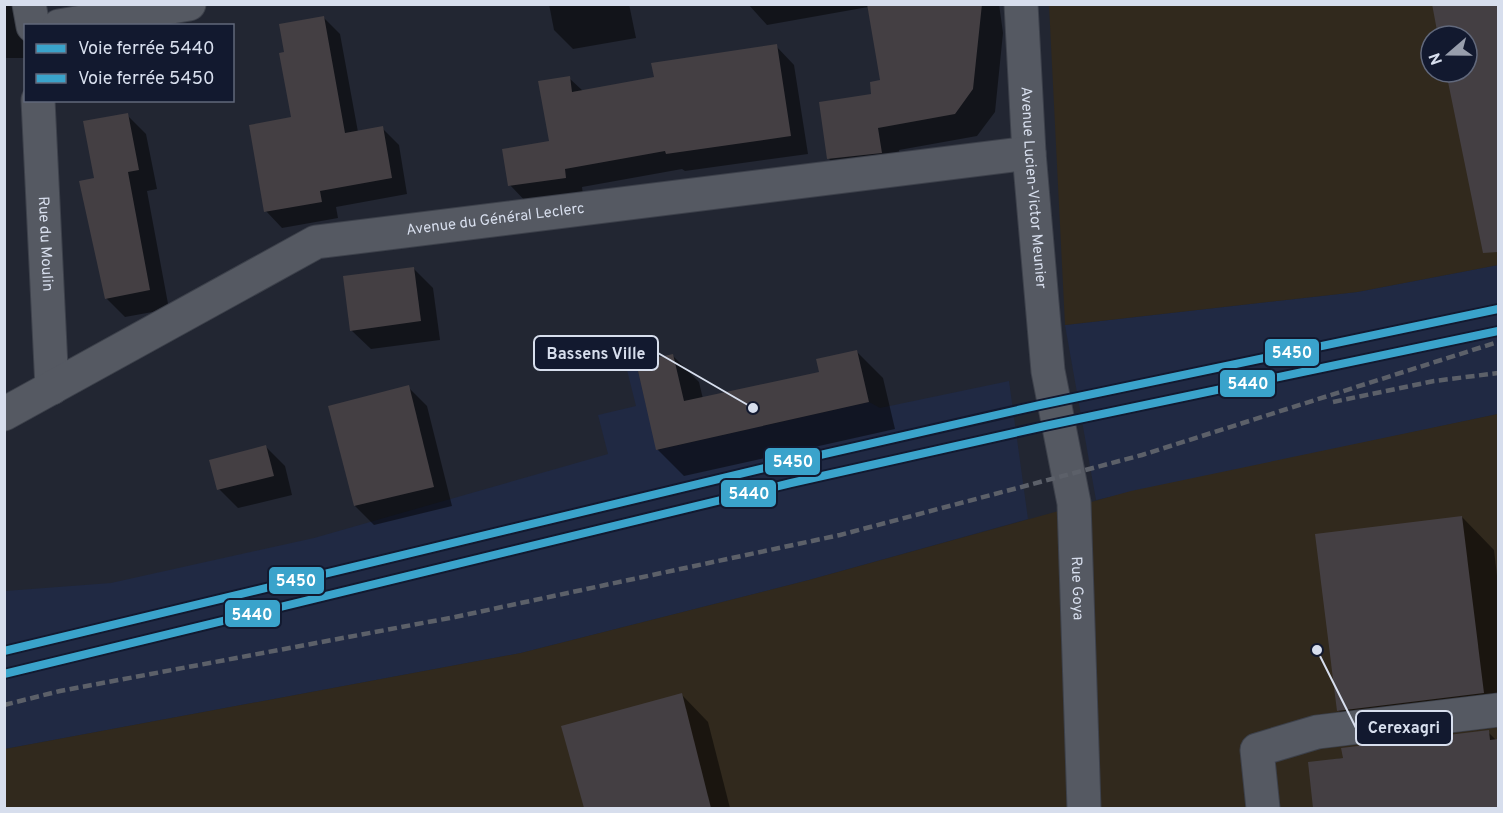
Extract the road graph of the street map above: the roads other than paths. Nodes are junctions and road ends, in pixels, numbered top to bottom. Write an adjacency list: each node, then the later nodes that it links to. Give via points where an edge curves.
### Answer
1 (29, 4): 4 (street)
2 (189, 4): 5 (street)
3 (1021, 4): 7 (street, Avenue Lucien-Victor Meunier)
4 (33, 24)
5 (71, 24)
6 (38, 102): 9 (street, Rue du Moulin)
7 (1029, 153): 8 (street, Avenue Lucien-Victor Meunier); 9 (street, Avenue du Général Leclerc, via 316,242)
8 (1048, 371): 12 (street, Rue Goya, via 1074,503)
9 (52, 388): 10 (street, Avenue du Général Leclerc)
10 (4, 414)
11 (1498, 710): 13 (street, via 1317,732 1257,750)
12 (1084, 808)
13 (1263, 808)

